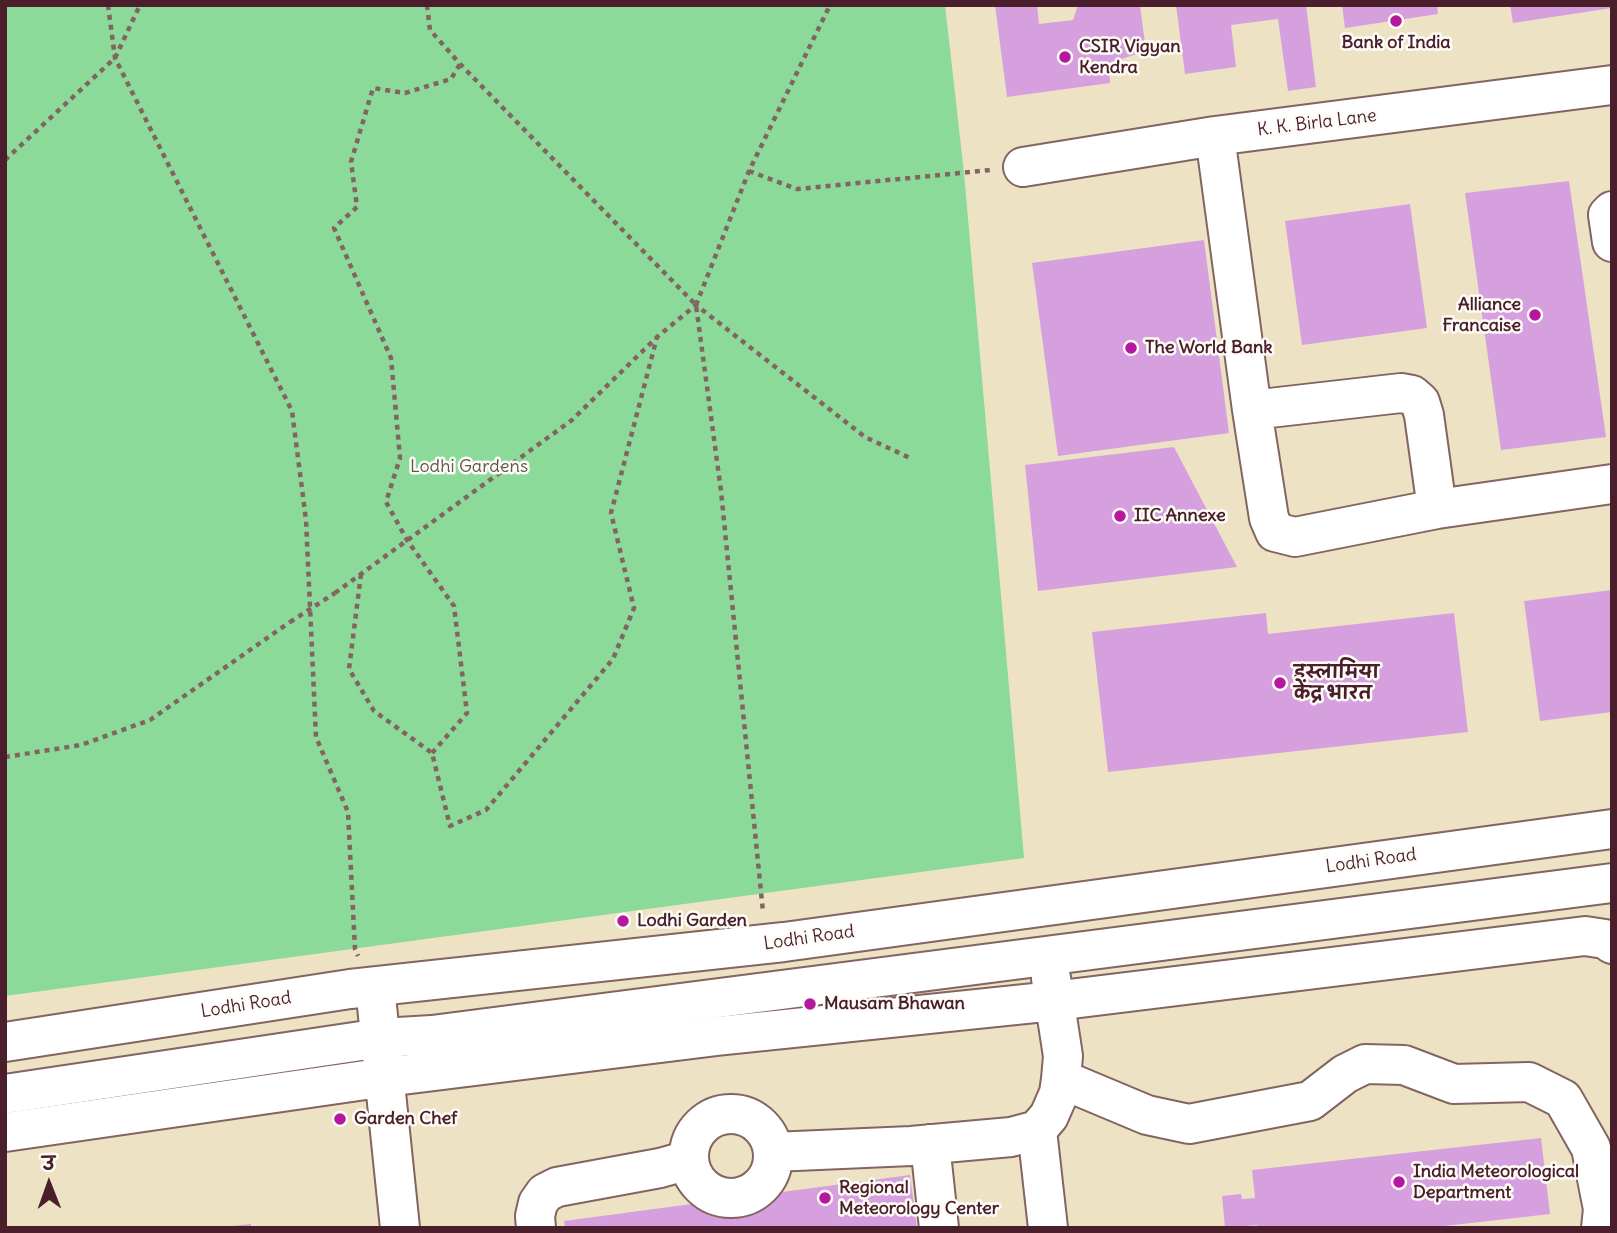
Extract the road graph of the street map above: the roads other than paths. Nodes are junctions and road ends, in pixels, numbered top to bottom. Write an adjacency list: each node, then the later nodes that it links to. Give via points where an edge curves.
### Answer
1 (1612, 85): 2 (main road, K. K. Birla Lane)
2 (1215, 136): 3 (main road, K. K. Birla Lane); 6 (main road)
3 (1023, 166)
4 (1612, 211): 5 (main road, via 1608,215)
5 (1612, 242)
6 (1252, 410): 8 (main road, via 1412,395 1424,415); 8 (main road, via 1275,531 1295,537)
7 (1612, 484): 8 (main road)
8 (1437, 509)
9 (1612, 829): 13 (main road, Lodhi Road, via 766,944)
10 (1612, 883): 12 (main road)
11 (1612, 944): 14 (main road, via 1584,936)
12 (1048, 956): 14 (main road); 15 (main road)
13 (376, 987): 15 (main road); 16 (main road, Lodhi Road)
14 (1054, 1001): 17 (main road); 18 (main road, via 1063,1056)
15 (381, 1038): 17 (main road); 19 (main road)
16 (5, 1042)
17 (386, 1077): 21 (main road); 25 (main road)
18 (1061, 1079): 20 (main road, via 1049,1116); 29 (main road, via 1147,1115 1189,1124 1310,1101 1365,1065 1404,1065 1454,1084 1529,1082 1563,1099 1591,1148 1603,1209)
19 (5, 1094)
20 (1037, 1130): 22 (main road, via 1011,1137); 28 (main road)
21 (5, 1132)
22 (930, 1144): 23 (main road); 27 (main road)
23 (773, 1152): 24 (main road, via 766,1180 756,1190 735,1197 714,1195 702,1186); 24 (main road, via 762,1127 739,1114 726,1114 713,1118 694,1135)
24 (689, 1160): 26 (main road, via 557,1187 538,1203)
25 (400, 1228)
26 (536, 1228)
27 (939, 1228)
28 (1048, 1228)
29 (1601, 1228)

